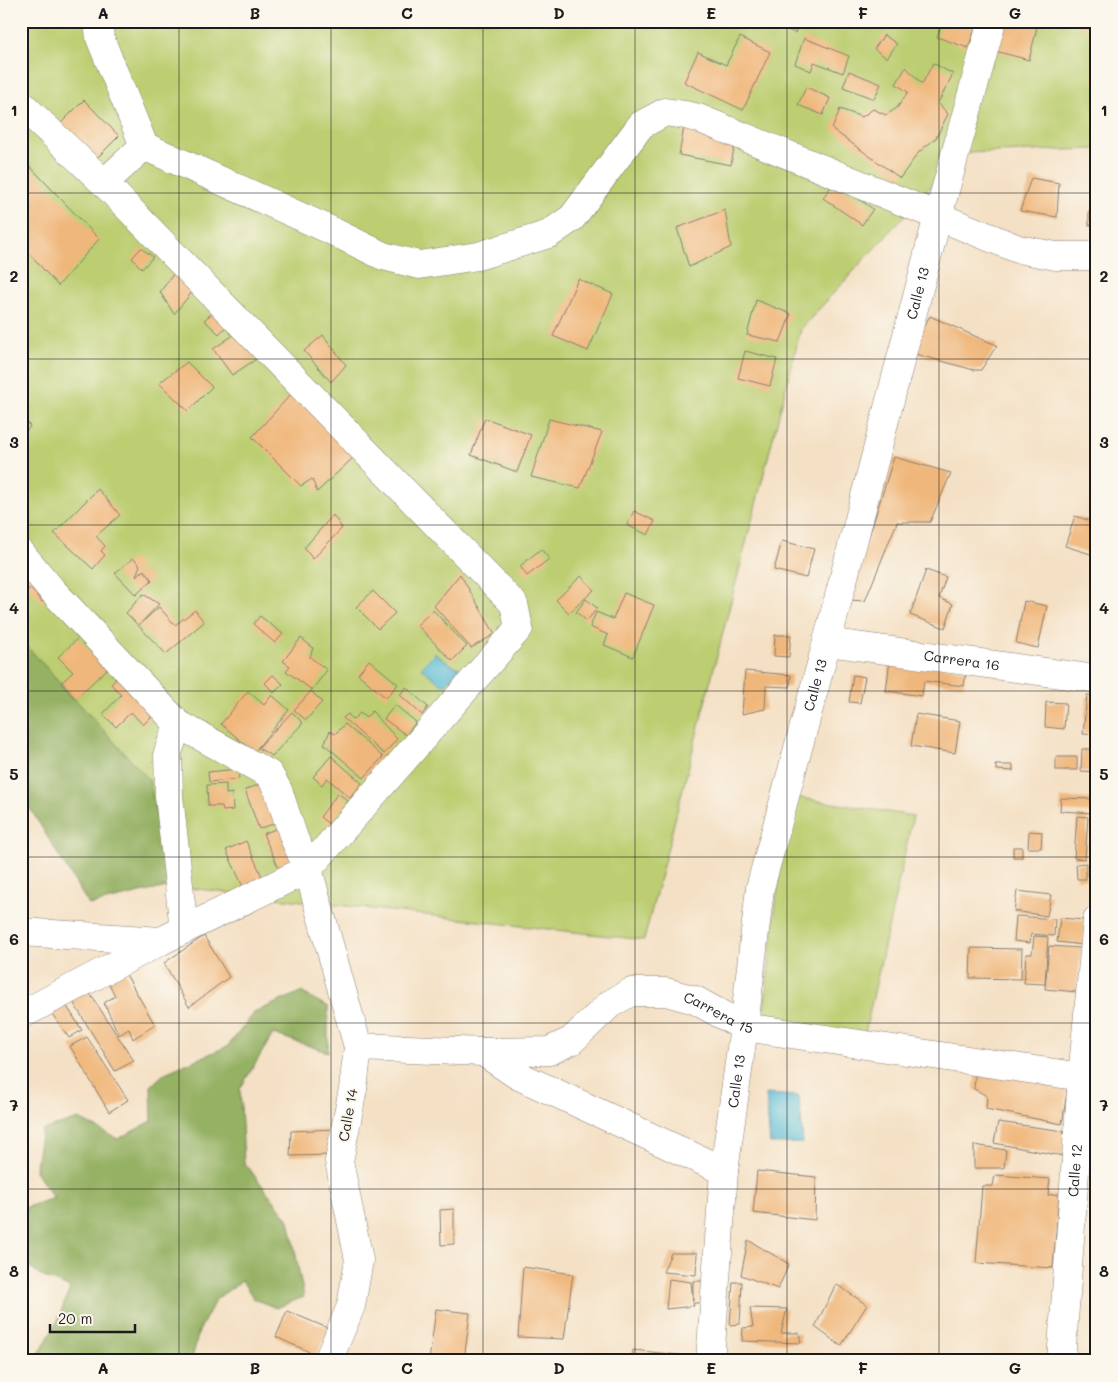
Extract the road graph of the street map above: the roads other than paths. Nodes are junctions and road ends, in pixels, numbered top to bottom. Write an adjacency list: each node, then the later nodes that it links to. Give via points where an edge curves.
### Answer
1 (98, 21): 4 (street, via 100,38)
2 (992, 21): 6 (street, Calle 13)
3 (21, 104): 5 (street)
4 (144, 146): 5 (street); 6 (street, via 383,256 419,265 478,256 549,234 572,218 640,125 665,112 698,118)
5 (104, 183): 12 (street, via 514,604 519,628)
6 (938, 216): 7 (street, via 1018,250 1056,256); 9 (street, Calle 13)
7 (1097, 256)
8 (21, 553): 11 (street, Calle 14)
9 (828, 642): 10 (street, Carrera 16); 17 (street, Calle 13, via 760,888)
10 (1097, 679)
11 (178, 724): 12 (street, Calle 14, via 269,774); 15 (street, via 168,752)
12 (308, 869): 15 (street); 18 (street, Calle 14)
13 (1097, 920): 20 (street, Calle 12)
14 (21, 932): 15 (street)
15 (173, 935): 16 (street)
16 (21, 1015)
17 (744, 1027): 19 (street, Carrera 15, via 696,1000 666,992 631,992 610,1004 570,1041 549,1051); 20 (street, Carrera 15); 21 (street, Calle 13)
18 (358, 1047): 19 (street, Carrera 15); 22 (street, Calle 14, via 339,1161 359,1260 351,1306)
19 (483, 1052): 21 (street, via 517,1075)
20 (1089, 1077): 24 (street, Calle 12)
21 (724, 1171): 23 (street, Calle 13)
22 (328, 1361)
23 (710, 1361)
24 (1061, 1361)

